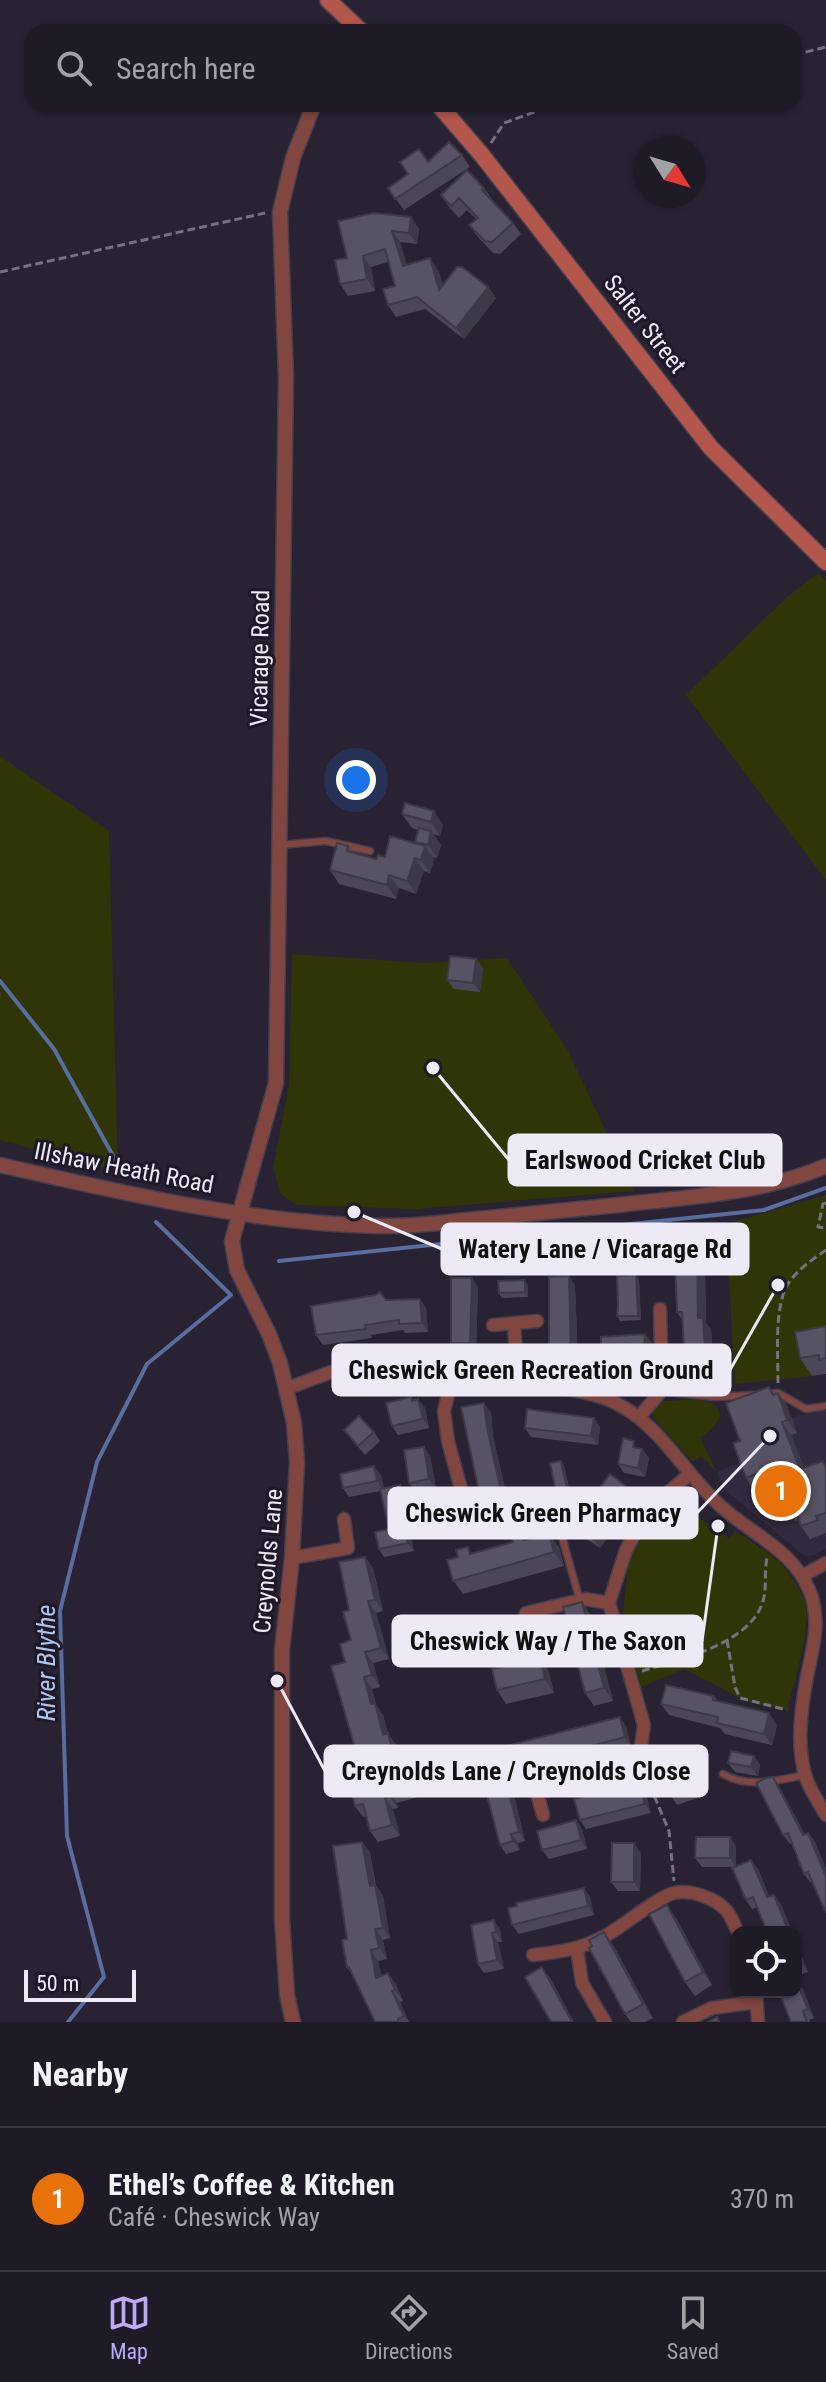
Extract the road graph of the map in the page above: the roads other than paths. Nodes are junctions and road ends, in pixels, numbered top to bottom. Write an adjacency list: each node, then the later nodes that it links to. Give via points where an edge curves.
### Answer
1 (328, 0): 2 (main road)
2 (345, 24)
3 (311, 112): 6 (street, Vicarage Road, via 280,212 286,378)
4 (445, 112): 5 (main road, Salter Street, via 711,448)
5 (826, 562)
6 (280, 845): 7 (lane, via 326,841); 10 (street, Vicarage Road, via 276,1083)
7 (370, 851)
8 (0, 1165): 10 (street, Illshaw Heath Road)
9 (826, 1166): 10 (street, Illshaw Heath Road, via 756,1189 447,1222 380,1227)
10 (240, 1213): 17 (street, Creynolds Lane, via 232,1255 269,1334)
11 (660, 1309): 18 (street)
12 (537, 1321): 13 (street)
13 (514, 1324): 14 (street); 16 (street)
14 (493, 1325)
15 (453, 1376): 16 (street); 17 (street, via 397,1364 359,1364); 22 (street, via 444,1411 461,1489)
16 (518, 1385): 20 (street, via 598,1395)
17 (287, 1388): 25 (street, Creynolds Lane, via 297,1462)
18 (660, 1391): 19 (lane, via 715,1397 778,1393 806,1409); 20 (street)
19 (826, 1406)
20 (639, 1417): 21 (street)
21 (690, 1474): 27 (street, via 726,1511 782,1552); 29 (street, via 660,1499 636,1532)
22 (456, 1515)
23 (344, 1519): 25 (street, via 348,1548)
24 (562, 1537): 28 (lane)
25 (292, 1558): 40 (street, Creynolds Lane, via 282,1650 282,1919)
26 (826, 1563): 27 (street)
27 (802, 1576): 32 (street, via 816,1620 802,1706)
28 (580, 1601): 29 (street); 30 (street, via 526,1613 520,1636)
29 (609, 1603): 34 (street, via 644,1725 639,1760 628,1770 537,1793)
30 (509, 1649)
31 (723, 1774): 32 (lane, via 737,1782 757,1783)
32 (806, 1775): 33 (street)
33 (824, 1808)
34 (543, 1815)
35 (735, 1926): 36 (street, via 726,1910 703,1896 673,1893)
36 (577, 1949): 37 (street); 41 (street, via 582,1983)
37 (533, 1955)
38 (752, 1998): 42 (street)
39 (756, 1998): 43 (street)
40 (293, 2022)
41 (605, 2022)
42 (683, 2022)
43 (758, 2022)

